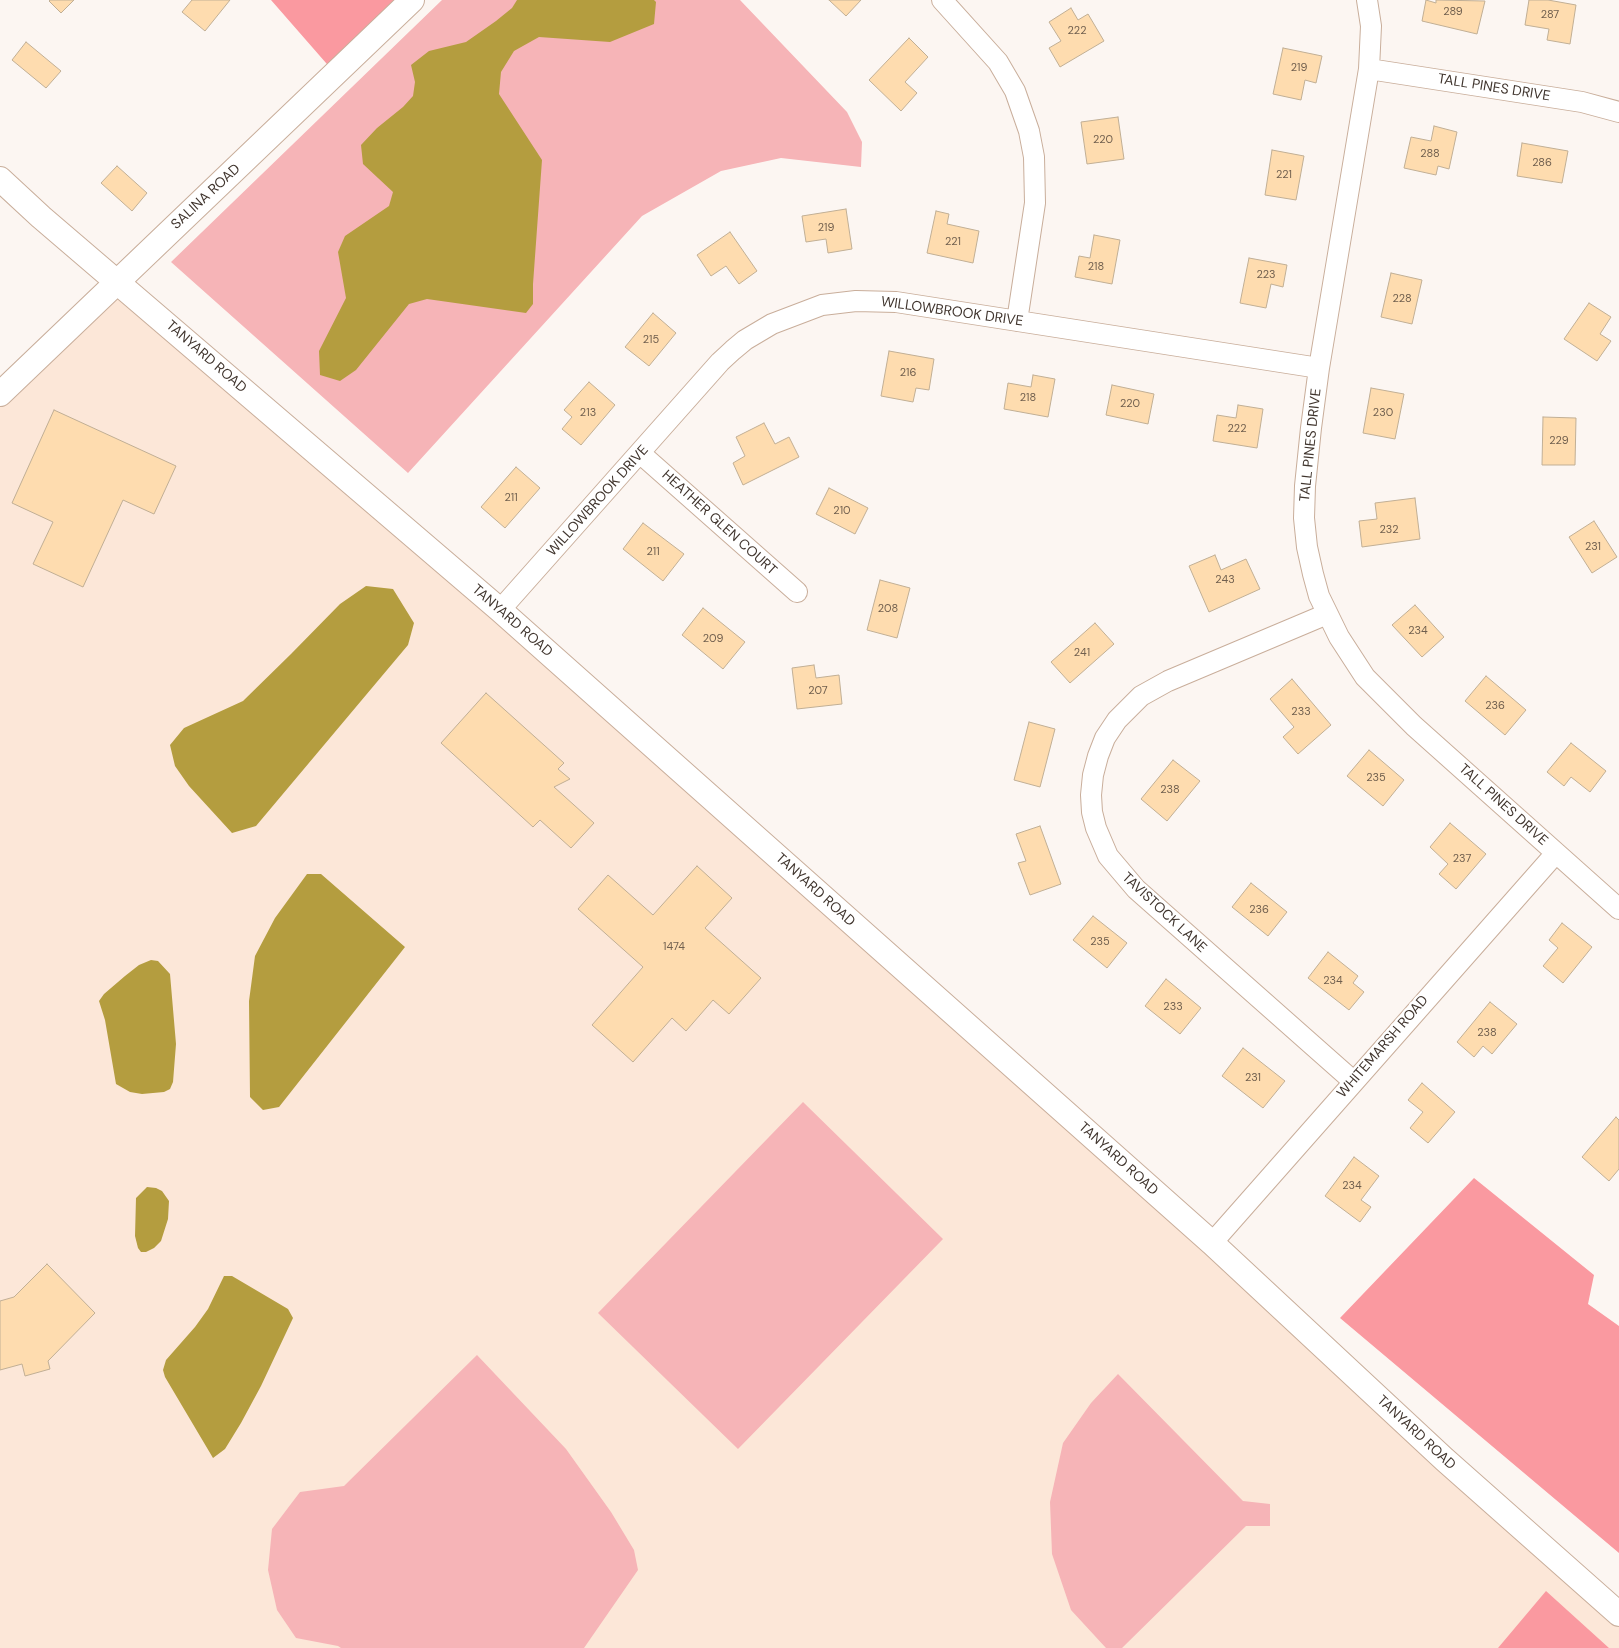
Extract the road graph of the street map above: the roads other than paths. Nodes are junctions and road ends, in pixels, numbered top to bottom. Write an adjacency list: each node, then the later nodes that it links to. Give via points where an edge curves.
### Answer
1 (412, 0): 7 (street, SALINA ROAD)
2 (942, 0): 8 (street, via 998,62 1015,91 1029,131 1034,157 1035,203)
3 (1367, 0): 4 (street, TALL PINES DRIVE)
4 (1369, 69): 5 (street, TALL PINES DRIVE, via 1582,102); 9 (street, TALL PINES DRIVE)
5 (1619, 112)
6 (0, 179): 7 (street, TANYARD ROAD)
7 (117, 281): 10 (street, SALINA ROAD); 13 (street, TANYARD ROAD)
8 (1016, 321): 9 (street, WILLOWBROOK DRIVE); 11 (street, WILLOWBROOK DRIVE, via 874,301 837,302 802,312 758,332 733,350)
9 (1320, 368): 14 (street, TALL PINES DRIVE, via 1308,456 1304,518 1313,574)
10 (0, 394)
11 (641, 454): 12 (street, HEATHER GLEN COURT); 13 (street, WILLOWBROOK DRIVE)
12 (797, 592)
13 (500, 610): 18 (street, TANYARD ROAD)
14 (1327, 614): 15 (street, TALL PINES DRIVE, via 1351,658 1382,695); 17 (street, TAVISTOCK LANE, via 1168,681 1141,696 1117,720 1105,738 1093,775 1091,795 1092,812 1101,841 1116,867 1136,889)
15 (1556, 853): 16 (street, TALL PINES DRIVE); 17 (street, WHITEMARSH ROAD)
16 (1619, 908)
17 (1353, 1081): 18 (street, WHITEMARSH ROAD)
18 (1212, 1243): 19 (street, TANYARD ROAD, via 1444,1459)
19 (1619, 1614)

